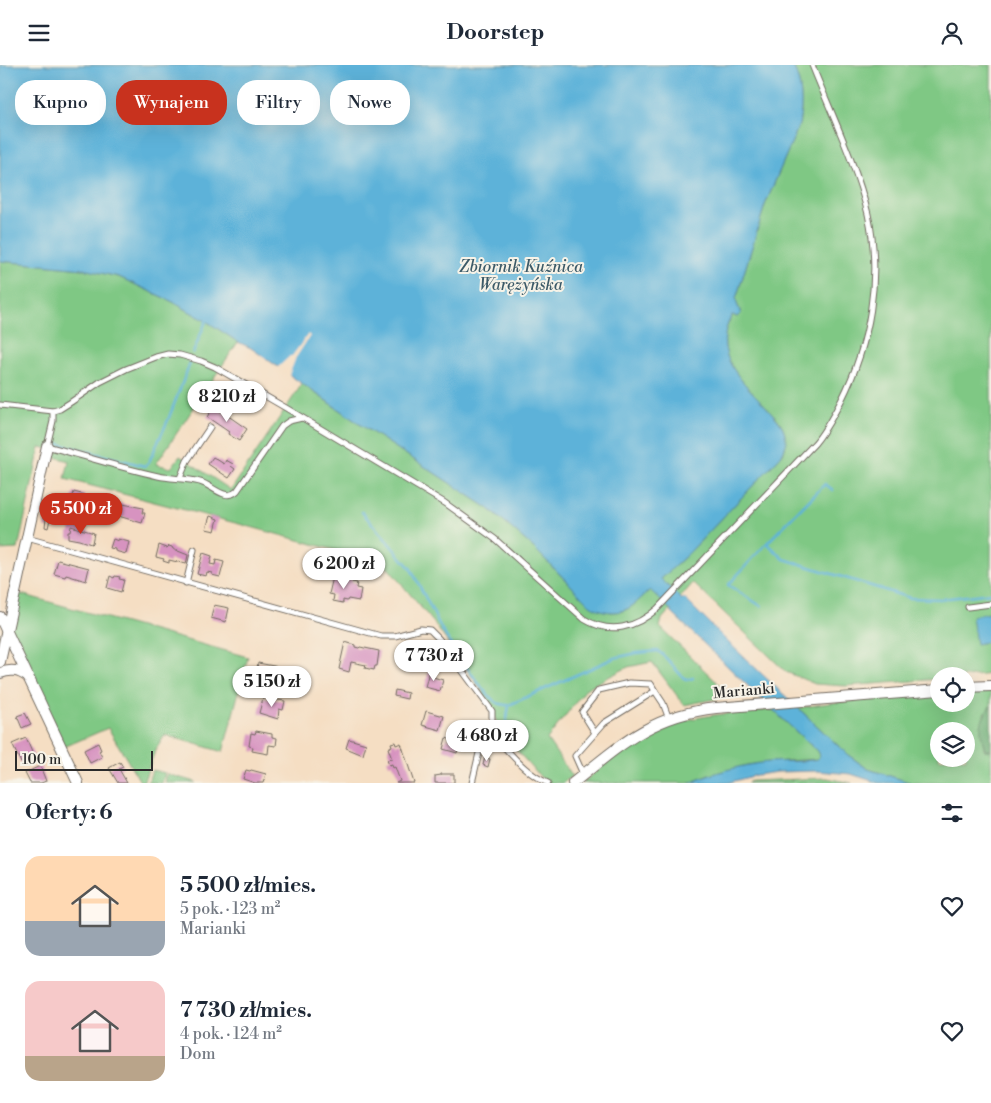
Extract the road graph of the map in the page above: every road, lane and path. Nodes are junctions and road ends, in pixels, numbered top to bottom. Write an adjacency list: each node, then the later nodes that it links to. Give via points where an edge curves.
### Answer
1 (812, 65): 4 (lane, via 858,182 868,217 874,281 864,344 849,386 820,437 643,620 616,628 589,622 475,524)
2 (0, 405): 3 (lane)
3 (53, 411): 4 (lane, via 100,381 168,354 191,357 215,367); 6 (lane)
4 (302, 418): 7 (lane, via 282,426 232,495 223,494 202,482)
5 (210, 427): 7 (lane, via 187,461)
6 (47, 446): 7 (lane, via 160,476); 8 (street)
7 (180, 478)
8 (27, 538): 10 (lane); 14 (street)
9 (194, 550): 10 (lane)
10 (186, 583): 24 (lane, via 381,636 430,630 492,711)
11 (991, 604): 12 (lane)
12 (968, 607)
13 (0, 617): 14 (street)
14 (6, 631): 15 (street); 17 (street)
15 (0, 661)
16 (0, 673): 17 (street, via 15,670)
17 (28, 678): 26 (street)
18 (991, 685): 19 (street)
19 (975, 686)
20 (655, 691): 22 (lane); 23 (lane, via 604,723); 23 (lane, via 651,684 629,683 599,690 582,712)
21 (930, 691): 22 (street, Marianki, via 708,709)
22 (669, 719): 25 (street, Marianki, via 629,739)
23 (595, 733): 25 (lane, via 576,756)
24 (492, 734): 27 (lane, via 483,737); 28 (lane, via 516,760 538,779)
25 (583, 775): 29 (street, Marianki)
26 (78, 783)
27 (472, 783)
28 (548, 783)
29 (573, 783)

